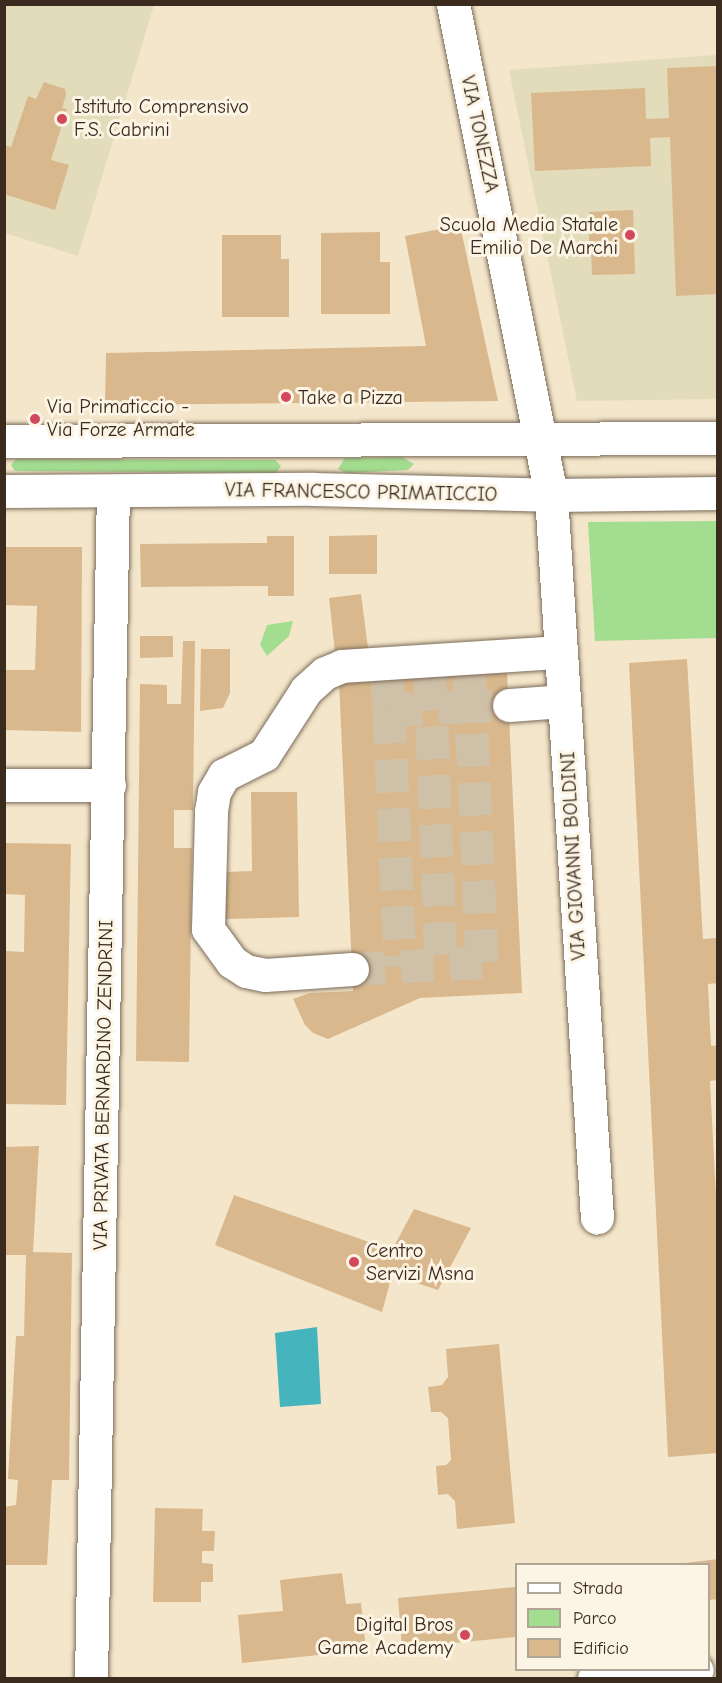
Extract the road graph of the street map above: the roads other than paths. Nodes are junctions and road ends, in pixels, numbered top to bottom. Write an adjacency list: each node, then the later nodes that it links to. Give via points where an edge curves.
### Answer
1 (453, 4): 3 (street, VIA TONEZZA)
2 (717, 438): 4 (street)
3 (541, 440): 4 (street); 7 (street); 14 (street, VIA TONEZZA)
4 (639, 440): 12 (street, via 628,451 625,463 626,476)
5 (4, 441): 6 (street)
6 (289, 441): 7 (street); 8 (street, via 302,460 296,480)
7 (342, 441): 9 (street, via 323,464 323,472)
8 (286, 489): 9 (street, VIA FRANCESCO PRIMATICCIO); 11 (street, VIA FRANCESCO PRIMATICCIO)
9 (336, 489): 14 (street, VIA FRANCESCO PRIMATICCIO)
10 (4, 491): 11 (street, VIA FRANCESCO PRIMATICCIO)
11 (112, 492): 19 (street, VIA PRIVATA BERNARDINO ZENDRINI)
12 (640, 492): 13 (street, VIA FRANCESCO PRIMATICCIO); 14 (street, VIA FRANCESCO PRIMATICCIO)
13 (717, 493)
14 (550, 495): 15 (street, VIA GIOVANNI BOLDINI)
15 (560, 652): 16 (street, VIA GIOVANNI BOLDINI); 20 (street, via 469,667 387,672 342,666 325,673 306,690 264,755 224,775 214,792 211,811 208,929 232,962 246,971 265,975)
16 (563, 701): 17 (street); 21 (street, VIA GIOVANNI BOLDINI)
17 (509, 705)
18 (4, 785): 19 (street)
19 (109, 785): 23 (street, VIA PRIVATA BERNARDINO ZENDRINI)
20 (352, 969)
21 (597, 1218)
22 (684, 1671): 24 (street)
23 (91, 1678)
24 (594, 1678)

